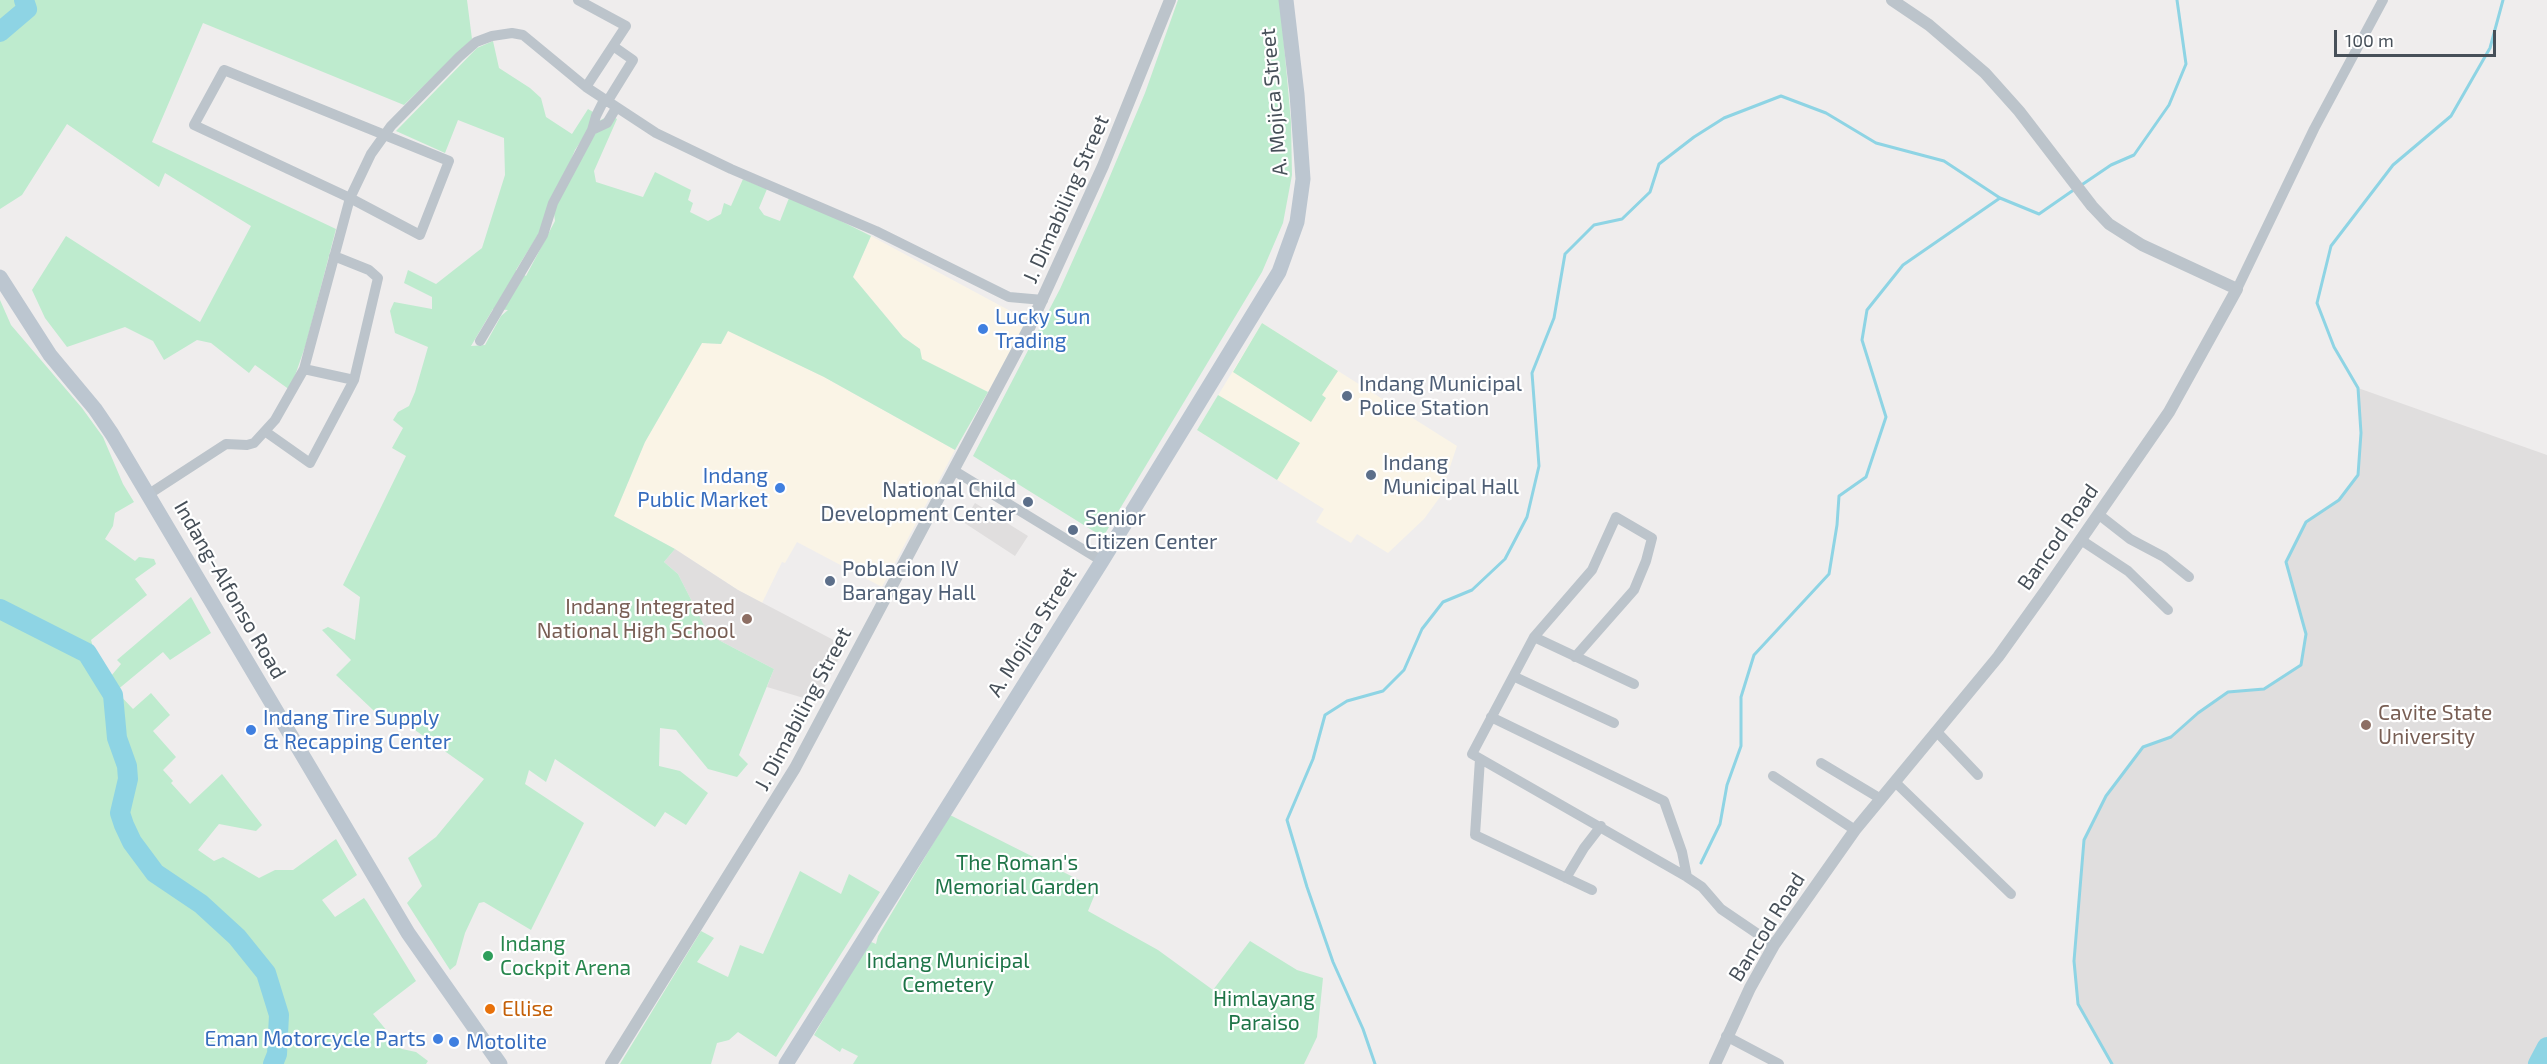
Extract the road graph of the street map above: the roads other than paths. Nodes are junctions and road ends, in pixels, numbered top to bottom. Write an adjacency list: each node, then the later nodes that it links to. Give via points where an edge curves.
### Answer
1 (578, 0): 6 (street, via 626,26 628,32)
2 (1170, 0): 14 (street, J. Dimabiling Street, via 1103,166)
3 (1286, 0): 23 (main road, A. Mojica Street, via 1303,155 1297,222 1271,287)
4 (1892, 0): 13 (street, via 1971,58 2014,104 2109,224 2133,240)
5 (2383, 0): 13 (street, Bancod Road, via 2314,129)
6 (613, 46): 7 (street); 8 (street, via 633,60)
7 (586, 87): 8 (street); 9 (street, via 525,37 505,33 492,36 470,47)
8 (609, 103): 14 (street, via 656,134 876,231 1009,297); 15 (street, via 596,116 555,197 543,235)
9 (384, 134): 10 (street); 10 (street, via 449,161 420,235); 10 (street, via 224,70 194,125)
10 (350, 198): 11 (street)
11 (334, 256): 16 (street); 17 (street, via 369,270 378,278)
12 (1, 278): 20 (main road, Indang-Alfonso Road, via 44,346 104,421)
13 (2237, 289): 21 (street, Bancod Road, via 2169,412)
14 (1043, 300): 19 (street, J. Dimabiling Street)
15 (480, 341)
16 (304, 369): 17 (street); 18 (street)
17 (354, 381): 18 (street, via 310,464)
18 (266, 432): 20 (street, via 249,445 224,445)
19 (953, 470): 23 (street); 48 (street, J. Dimabiling Street, via 778,796)
20 (149, 494): 47 (main road, Indang-Alfonso Road, via 408,933)
21 (2098, 514): 22 (street, Bancod Road); 24 (street)
22 (2081, 540): 25 (street, via 2128,571); 32 (street, Bancod Road, via 1998,657)
23 (1102, 561): 49 (main road, A. Mojica Street)
24 (2189, 578)
25 (2168, 610)
26 (1534, 638): 27 (street); 27 (street, via 1589,575 1616,517 1652,538 1646,561 1634,590); 28 (street)
27 (1575, 657): 29 (street)
28 (1515, 676): 30 (street); 31 (street)
29 (1634, 684)
30 (1491, 717): 33 (street, via 1472,754); 41 (street, via 1664,801)
31 (1614, 723)
32 (1937, 732): 35 (street); 37 (street, Bancod Road)
33 (1480, 759): 39 (street); 42 (street, via 1475,835)
34 (1821, 763): 38 (street)
35 (1978, 775)
36 (1773, 776): 40 (street)
37 (1895, 782): 38 (street, Bancod Road); 44 (street)
38 (1881, 799): 40 (street, Bancod Road)
39 (1601, 826): 41 (street); 42 (street)
40 (1855, 830): 45 (street, Bancod Road)
41 (1687, 877): 45 (street, via 1721,909)
42 (1566, 878): 43 (street)
43 (1592, 890)
44 (2011, 894)
45 (1774, 945): 46 (street, Bancod Road)
46 (1726, 1036): 50 (street, Bancod Road); 51 (street)
47 (500, 1064)
48 (611, 1064)
49 (786, 1064)
50 (1715, 1064)
51 (1779, 1064)

